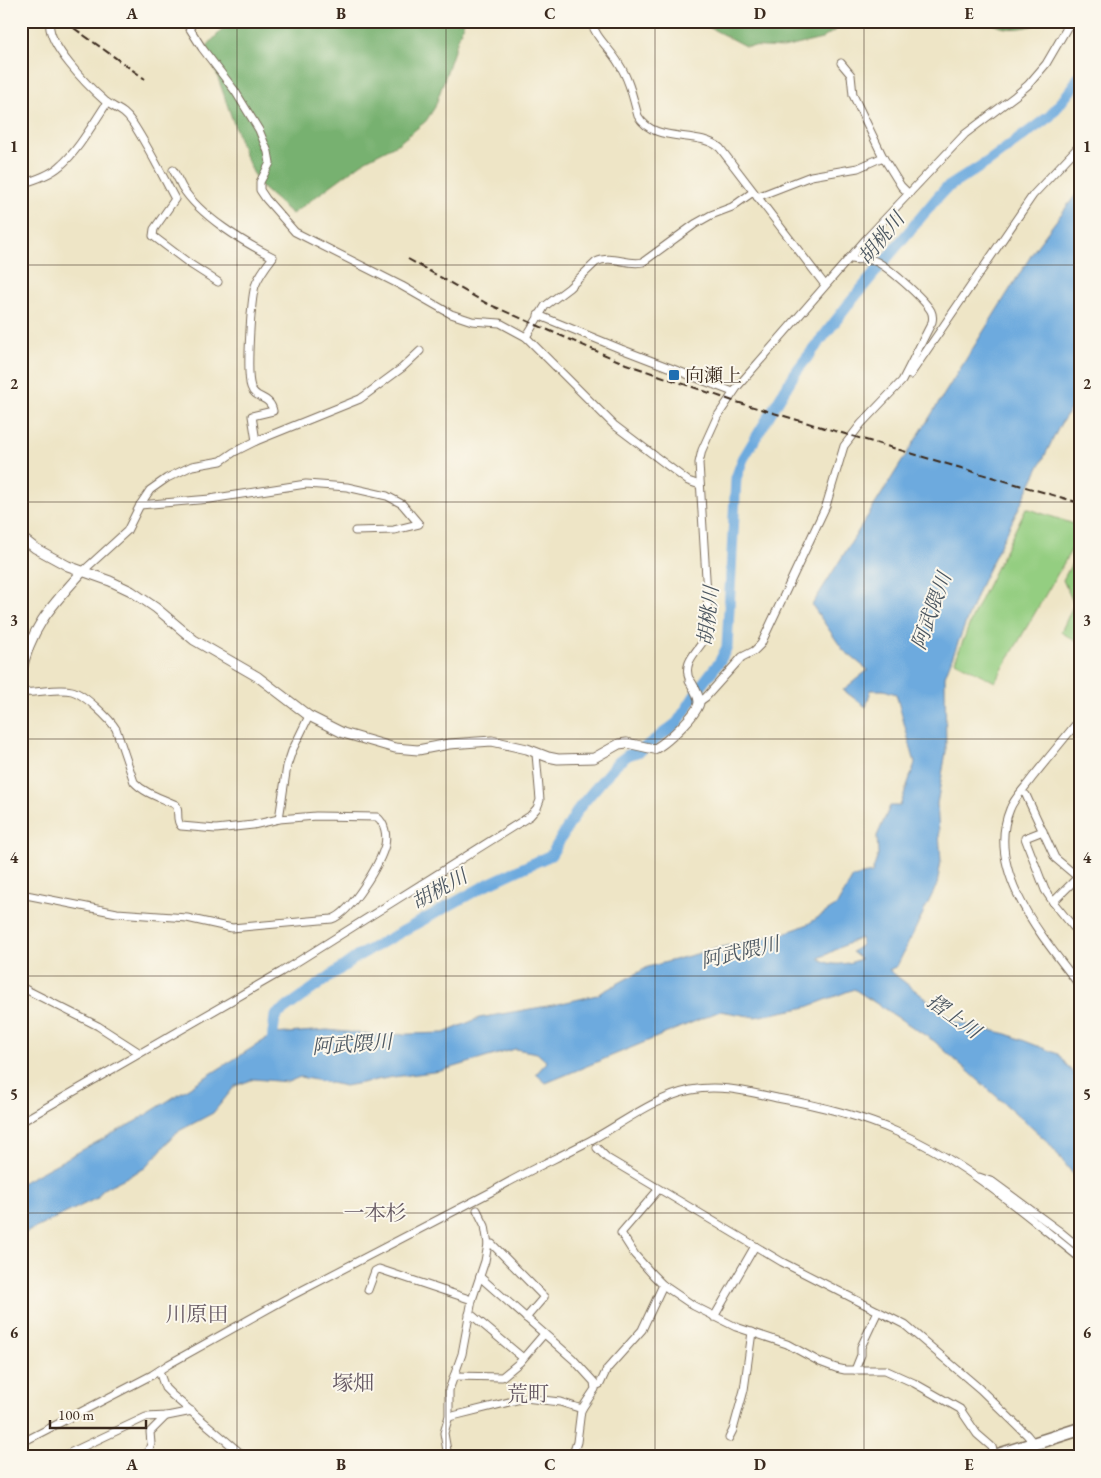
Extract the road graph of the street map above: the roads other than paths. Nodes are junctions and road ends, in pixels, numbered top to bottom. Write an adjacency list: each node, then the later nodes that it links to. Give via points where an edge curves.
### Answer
1 (50, 21): 6 (street, via 52,38 65,58)
2 (185, 21): 17 (street, via 259,130 270,163 260,182 260,190 295,232 451,314 472,321 500,323)
3 (591, 21): 11 (street, via 597,37 623,70 638,116 644,124 656,131 706,140 717,146)
4 (1072, 21): 12 (street, via 1046,64 1028,85 970,129)
5 (842, 63): 8 (street, via 851,75 853,95)
6 (108, 103): 10 (street, via 59,167); 14 (street, via 131,121 174,199 154,229 153,236)
7 (1080, 145): 19 (street, via 1033,195 911,374)
8 (883, 157): 11 (street, via 858,168 811,176); 12 (street)
9 (173, 170): 21 (street, via 182,186 232,235 274,257 256,283 252,312 251,387 255,394 266,398 273,411 252,416)
10 (21, 184)
11 (755, 194): 15 (street); 16 (street, via 696,224 643,262 601,259)
12 (908, 194): 13 (street)
13 (849, 258): 15 (street); 19 (street, via 875,261 919,296 932,313 930,326)
14 (218, 282)
15 (825, 285): 20 (street)
16 (538, 315): 17 (street); 20 (street)
17 (526, 337): 22 (street, via 614,426 688,481)
18 (420, 350): 21 (street, via 402,368 360,399)
19 (902, 381): 28 (street, via 844,446 826,506 761,644 742,656 706,697)
20 (733, 392): 22 (street, via 716,417 702,450)
21 (256, 441): 23 (street, via 221,461 192,466 167,478 150,490)
22 (700, 485): 28 (street, via 709,627 706,639 687,664 687,675)
23 (140, 505): 24 (street, via 210,499 306,484 347,487 387,496 402,504 419,524 394,530); 26 (street, via 127,531)
24 (355, 531)
25 (21, 537): 26 (street, via 35,548)
26 (82, 572): 27 (street, via 41,620 28,647); 30 (street, via 131,591 194,640 258,677)
27 (22, 672)
28 (695, 691): 32 (street, via 694,713 654,749 627,743 594,758 558,759)
29 (21, 692): 34 (street, via 72,691 91,704 116,729 134,782 176,805 181,826 216,829)
30 (309, 716): 32 (street, via 343,733 401,749 492,741); 34 (street, via 287,766)
31 (1080, 719): 40 (street, via 1010,808 1003,839 1016,891 1028,914)
32 (536, 754): 42 (street, via 540,800 530,816 280,972)
33 (1026, 795): 35 (street)
34 (279, 819): 37 (street, via 377,817 382,821 385,837 382,851 360,892 336,918 232,928 187,918 117,913)
35 (1043, 831): 36 (street, via 1054,858); 38 (street, via 1026,838 1040,878)
36 (1079, 877): 38 (street)
37 (21, 894)
38 (1053, 902): 39 (street)
39 (1080, 935)
40 (1080, 986)
41 (21, 987): 42 (street, via 98,1026)
42 (140, 1053): 43 (street)
43 (21, 1122)
44 (597, 1148): 46 (street, via 607,1158)
45 (970, 1174): 50 (street, via 994,1182); 51 (street); 64 (street, via 896,1131 830,1110 725,1088 689,1091 666,1098 291,1296)
46 (658, 1190): 49 (street); 53 (street, via 621,1233 635,1255)
47 (477, 1210): 48 (street, via 485,1226)
48 (488, 1244): 52 (street); 59 (street, via 492,1244 544,1297)
49 (755, 1246): 56 (street); 58 (street)
50 (1080, 1248)
51 (1080, 1258)
52 (480, 1277): 55 (street); 59 (street)
53 (663, 1285): 58 (street); 66 (street, via 642,1330 607,1369 601,1383)
54 (368, 1290): 55 (street, via 375,1271 380,1269)
55 (472, 1300): 57 (street)
56 (878, 1311): 63 (street, via 861,1347); 75 (street, via 912,1330 980,1389 1023,1431)
57 (469, 1314): 62 (street); 65 (street, via 462,1354)
58 (714, 1317): 60 (street)
59 (526, 1318): 61 (street)
60 (752, 1332): 63 (street, via 787,1344 829,1366); 72 (street, via 744,1390)
61 (544, 1334): 62 (street); 66 (street)
62 (523, 1358): 65 (street, via 502,1377)
63 (855, 1370): 76 (street, via 885,1370 958,1407 977,1434 992,1447)
64 (158, 1371): 68 (street, via 165,1388); 74 (street)
65 (454, 1376): 70 (street, via 449,1390)
66 (595, 1386): 67 (street)
67 (582, 1409): 70 (street, via 560,1402 525,1398); 81 (street)
68 (192, 1411): 69 (street); 79 (street)
69 (167, 1416): 77 (street, via 146,1417); 78 (street, via 150,1432 151,1444)
70 (449, 1417): 80 (street, via 444,1433)
71 (1080, 1429): 75 (highway)
72 (729, 1438)
73 (1080, 1438): 75 (highway)
74 (21, 1443)
75 (1034, 1448): 76 (highway); 82 (highway)
76 (993, 1456)
77 (61, 1457)
78 (146, 1457)
79 (245, 1457)
80 (448, 1457)
81 (572, 1457)
82 (1017, 1457)

